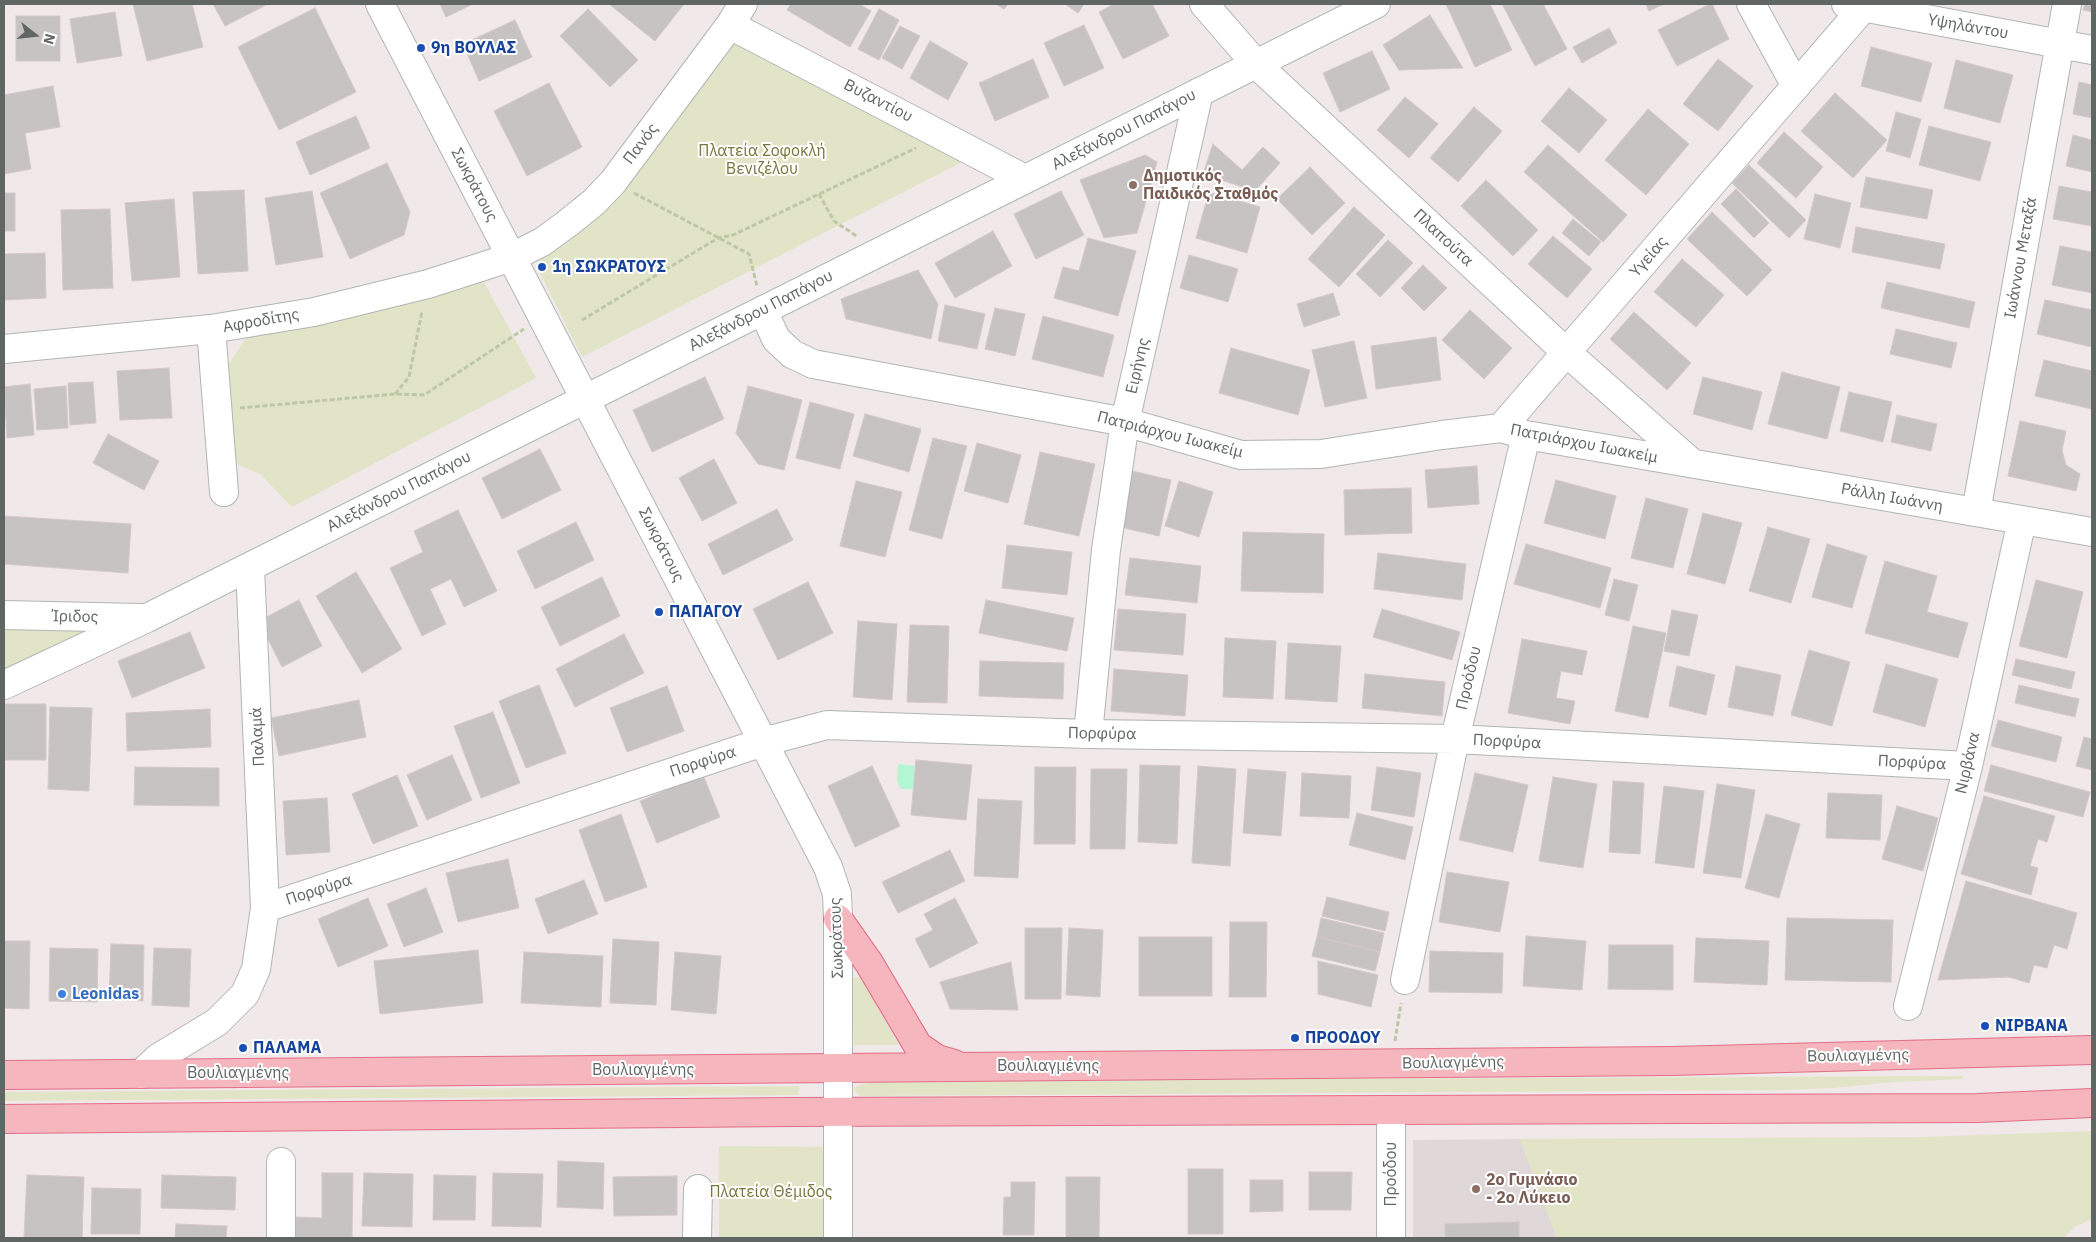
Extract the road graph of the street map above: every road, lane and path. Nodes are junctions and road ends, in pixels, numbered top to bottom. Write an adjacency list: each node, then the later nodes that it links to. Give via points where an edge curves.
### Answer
1 (380, 4): 19 (street, Σωκράτους)
2 (1204, 4): 10 (street, Πλαπούτα)
3 (1376, 4): 10 (street, Αλεξάνδρου Παπάγου)
4 (1751, 4): 11 (street)
5 (2067, 4): 8 (street, Ιωάννου Μεταξά)
6 (1854, 6): 8 (street, Υψηλάντου); 11 (street, Υγείας)
7 (737, 14): 13 (street, Βυζαντίου); 15 (street, Πανός)
8 (2060, 44): 9 (street, Υψηλάντου); 34 (street, Ιωάννου Μεταξά)
9 (2092, 50)
10 (1256, 64): 12 (street, Αλεξάνδρου Παπάγου); 26 (street, Πλαπούτα)
11 (1796, 86): 26 (street, Υγείας)
12 (1199, 92): 14 (street, Αλεξάνδρου Παπάγου); 30 (street, Ειρήνης)
13 (944, 135): 14 (street, Βυζαντίου); 16 (path)
14 (1025, 179): 18 (street, Αλεξάνδρου Παπάγου)
15 (613, 182): 17 (path); 19 (street, Πανός, via 594,202 542,242)
16 (819, 194): 17 (path, via 733,235); 18 (path, via 834,221)
17 (718, 238): 21 (path, via 749,254); 23 (path)
18 (881, 251): 21 (street, Αλεξάνδρου Παπάγου)
19 (512, 257): 20 (street, Αφροδίτης); 22 (street, Σωκράτους)
20 (428, 284): 24 (street, Αφροδίτης, via 314,312); 27 (path, via 409,377)
21 (763, 310): 28 (street, Αλεξάνδρου Παπάγου); 30 (street, Πατριάρχου Ιωακείμ, via 776,339 792,354 813,364)
22 (543, 317): 27 (path, via 424,395); 28 (street, Σωκράτους)
23 (582, 320)
24 (211, 329): 25 (street, Αφροδίτης); 29 (street)
25 (4, 349)
26 (1566, 352): 31 (street, Υγείας); 32 (street, Πλαπούτα)
27 (395, 394): 29 (path)
28 (585, 399): 37 (street, Αλεξάνδρου Παπάγου); 43 (street, Σωκράτους)
29 (217, 410): 33 (street)
30 (1125, 422): 31 (street, Πατριάρχου Ιωακείμ, via 1241,455 1321,454 1442,435); 41 (street, Ειρήνης, via 1106,550)
31 (1514, 432): 32 (street, Πατριάρχου Ιωακείμ); 42 (street, Προόδου)
32 (1692, 464): 34 (street, Ράλλη Ιωάννη)
33 (224, 492)
34 (1976, 512): 35 (street, Ράλλη Ιωάννη)
35 (2022, 520): 36 (street, Ράλλη Ιωάννη); 44 (street, Νιρβάνα)
36 (2092, 532)
37 (250, 567): 39 (street, Αλεξάνδρου Παπάγου); 45 (street, Παλαμά)
38 (4, 615): 39 (street, Ίριδος)
39 (147, 618): 40 (street, Αλεξάνδρου Παπάγου)
40 (4, 685)
41 (1088, 734): 42 (street, Πορφύρα); 43 (street, Πορφύρα, via 827,726)
42 (1455, 739): 44 (street, Πορφύρα); 47 (street, Προόδου)
43 (763, 742): 45 (street, Πορφύρα); 46 (street, Σωκράτους, via 828,868 837,894)
44 (1968, 766): 48 (street, Νιρβάνα)
45 (266, 908): 53 (street, Παλαμά, via 256,969 245,994 217,1022 158,1058)
46 (838, 919): 51 (main road, via 869,963 918,1046 937,1059); 52 (street, Σωκράτους)
47 (1405, 980): 50 (path)
48 (1908, 1006)
49 (2092, 1050): 50 (main road, Βουλιαγμένης, via 1672,1061)
50 (1391, 1063): 51 (main road, Βουλιαγμένης)
51 (963, 1067): 52 (main road, Βουλιαγμένης)
52 (838, 1068): 53 (main road, Βουλιαγμένης); 57 (street, Σωκράτους)
53 (141, 1074): 54 (main road, Βουλιαγμένης)
54 (4, 1075)
55 (2092, 1104): 56 (main road, via 1978,1108)
56 (1391, 1110): 57 (main road); 64 (street, Προόδου)
57 (837, 1112): 58 (main road); 63 (street, Σωκράτους)
58 (4, 1120)
59 (281, 1162): 61 (street)
60 (698, 1189): 62 (street)
61 (281, 1238)
62 (697, 1238)
63 (838, 1238)
64 (1391, 1238)

